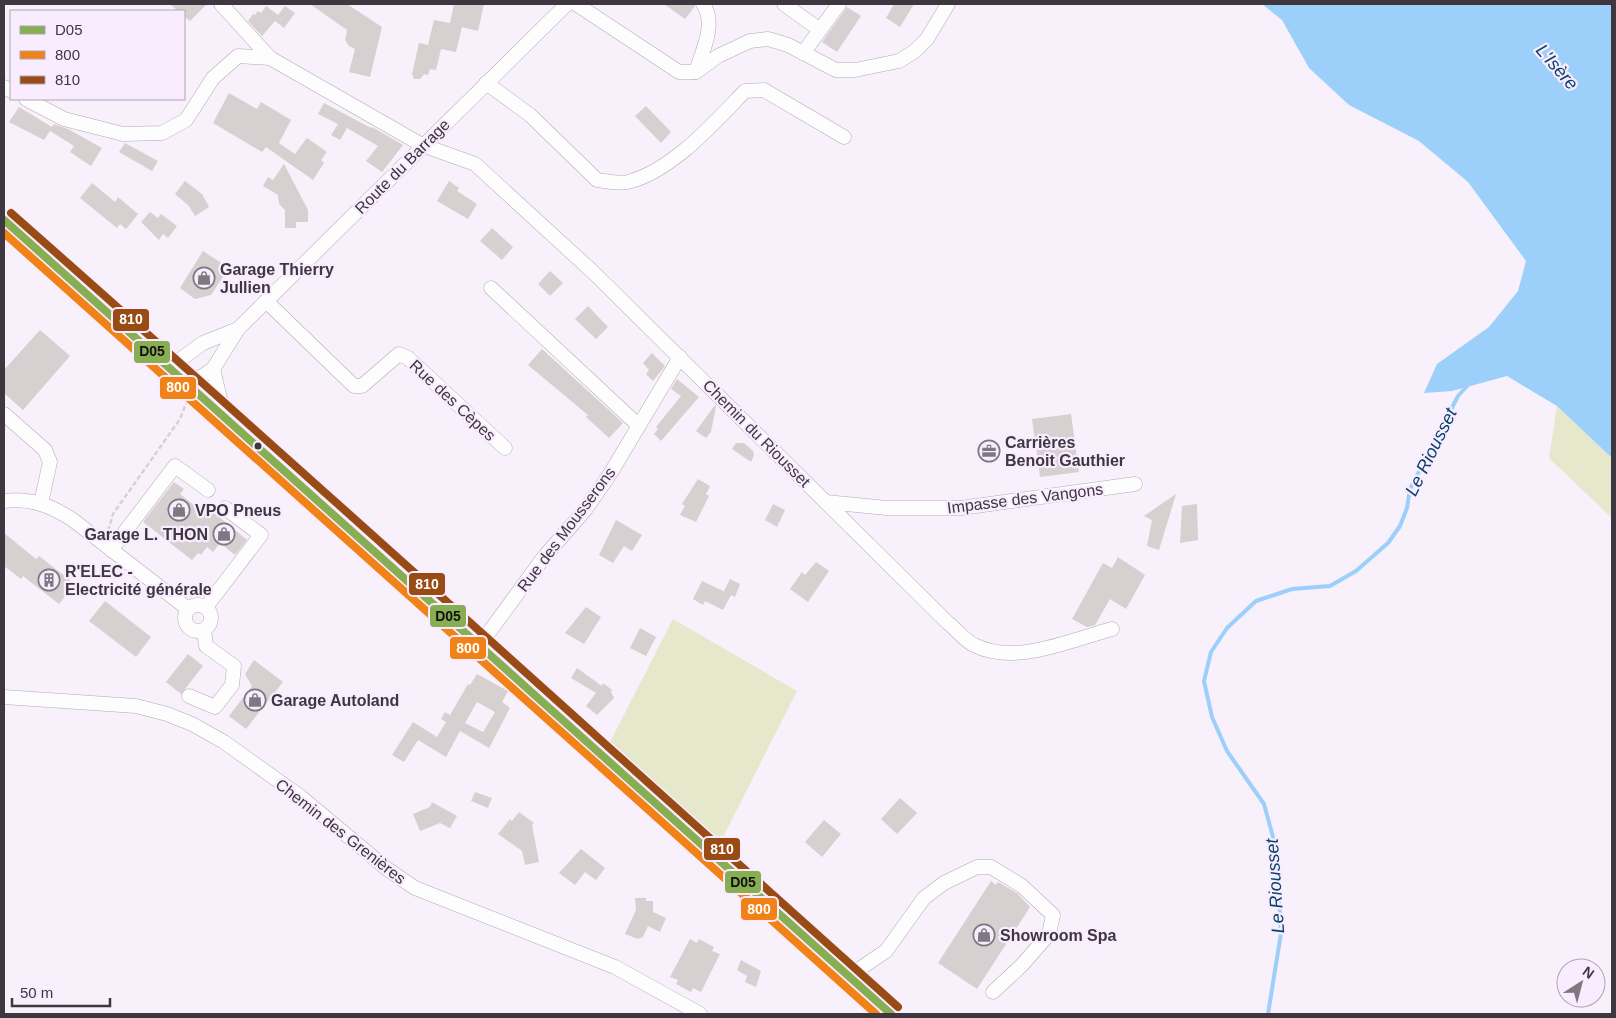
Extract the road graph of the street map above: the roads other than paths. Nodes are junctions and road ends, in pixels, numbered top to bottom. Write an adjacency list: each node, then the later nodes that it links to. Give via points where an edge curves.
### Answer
1 (221, 4): 10 (street)
2 (567, 4): 12 (street, Route du Barrage)
3 (576, 4): 11 (street, via 678,72)
4 (702, 4): 11 (street, via 710,26)
5 (784, 4): 8 (street)
6 (839, 4): 8 (street)
7 (948, 4): 9 (street, via 927,38 899,61 856,70 836,70)
8 (820, 30): 9 (street)
9 (803, 53): 11 (street, via 768,39 750,41 718,56)
10 (270, 58): 13 (street, via 238,56 213,78 186,120 162,133 123,134 64,119); 15 (street, Chemin du Riousset)
11 (696, 72)
12 (486, 83): 14 (street, via 530,115 597,180 626,182 660,169 745,91 764,90); 15 (street, Route du Barrage)
13 (28, 100)
14 (844, 138)
15 (422, 145): 18 (street, Route du Barrage); 20 (street, Chemin du Riousset, via 475,164)
16 (4, 220): 21 (main road)
17 (491, 288): 26 (street)
18 (266, 301): 19 (street, Route du Barrage); 27 (street, Rue des Cèpes, via 354,386 362,386 399,354 408,358)
19 (238, 329): 21 (street, Route du Barrage, via 203,343); 22 (street, Route du Barrage)
20 (680, 357): 26 (street, Rue des Mousserons); 31 (street, Chemin du Riousset)
21 (170, 367): 23 (main road)
22 (214, 369): 23 (street, Route du Barrage); 25 (street)
23 (192, 386): 25 (main road)
24 (4, 414): 32 (street, via 45,450 50,462)
25 (224, 415): 39 (main road)
26 (638, 425): 39 (street, Rue des Mousserons, via 610,474)
27 (505, 448)
28 (1135, 484): 31 (street, Impasse des Vangons, via 960,508 887,508)
29 (208, 490): 34 (street, via 175,466)
30 (4, 502): 32 (street)
31 (826, 502): 37 (street, Chemin du Riousset, via 973,645 1006,654 1041,649)
32 (41, 503): 34 (street, via 73,520)
33 (225, 508): 35 (street, via 261,535)
34 (109, 548): 36 (street)
35 (206, 607): 36 (street, via 200,605); 38 (street, via 211,619)
36 (188, 609): 38 (street, via 184,618 188,626 195,631)
37 (1112, 629)
38 (204, 630): 40 (street, via 206,646 234,666 232,685 215,707)
39 (479, 646): 42 (main road)
40 (189, 696)
41 (4, 697): 44 (street, Chemin des Grenières, via 136,706 192,724 224,742 302,797 387,870 415,888 615,967)
42 (849, 976): 43 (street, via 886,951 924,898 944,883 977,867 991,867 1022,886 1053,915 1050,934); 45 (main road)
43 (993, 992)
44 (692, 1012)
45 (891, 1014)

